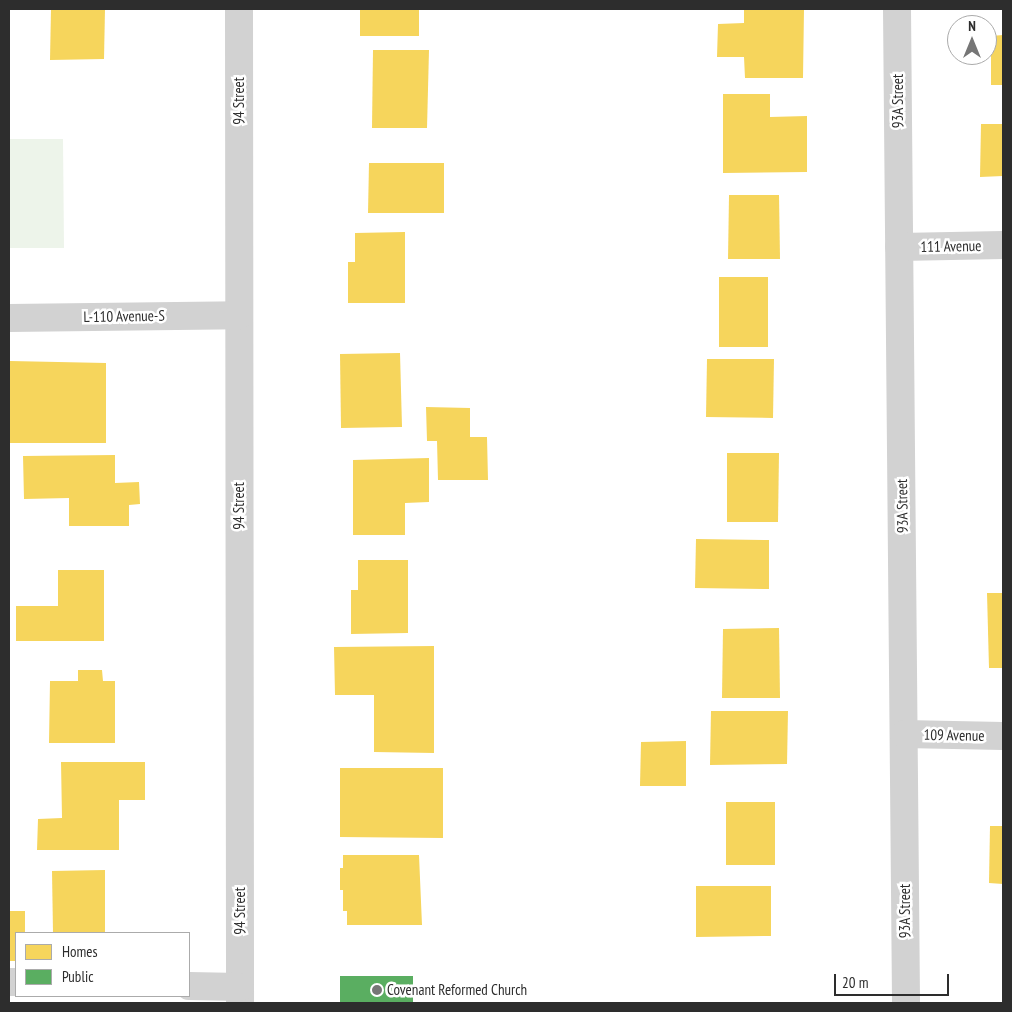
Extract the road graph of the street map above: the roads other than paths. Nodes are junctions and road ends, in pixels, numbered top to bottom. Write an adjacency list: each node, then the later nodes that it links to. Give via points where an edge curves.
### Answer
1 (238, 9): 5 (street, 94 Street)
2 (897, 9): 4 (street, 93A Street)
3 (1003, 245): 4 (street, 111 Avenue)
4 (899, 247): 7 (street, 93A Street)
5 (239, 314): 6 (street, L-110 Avenue-S); 10 (street, 94 Street)
6 (9, 318)
7 (904, 734): 8 (street, 109 Avenue); 11 (street, 93A Street)
8 (1003, 736)
9 (190, 986): 10 (street)
10 (240, 995)
11 (906, 1003)

